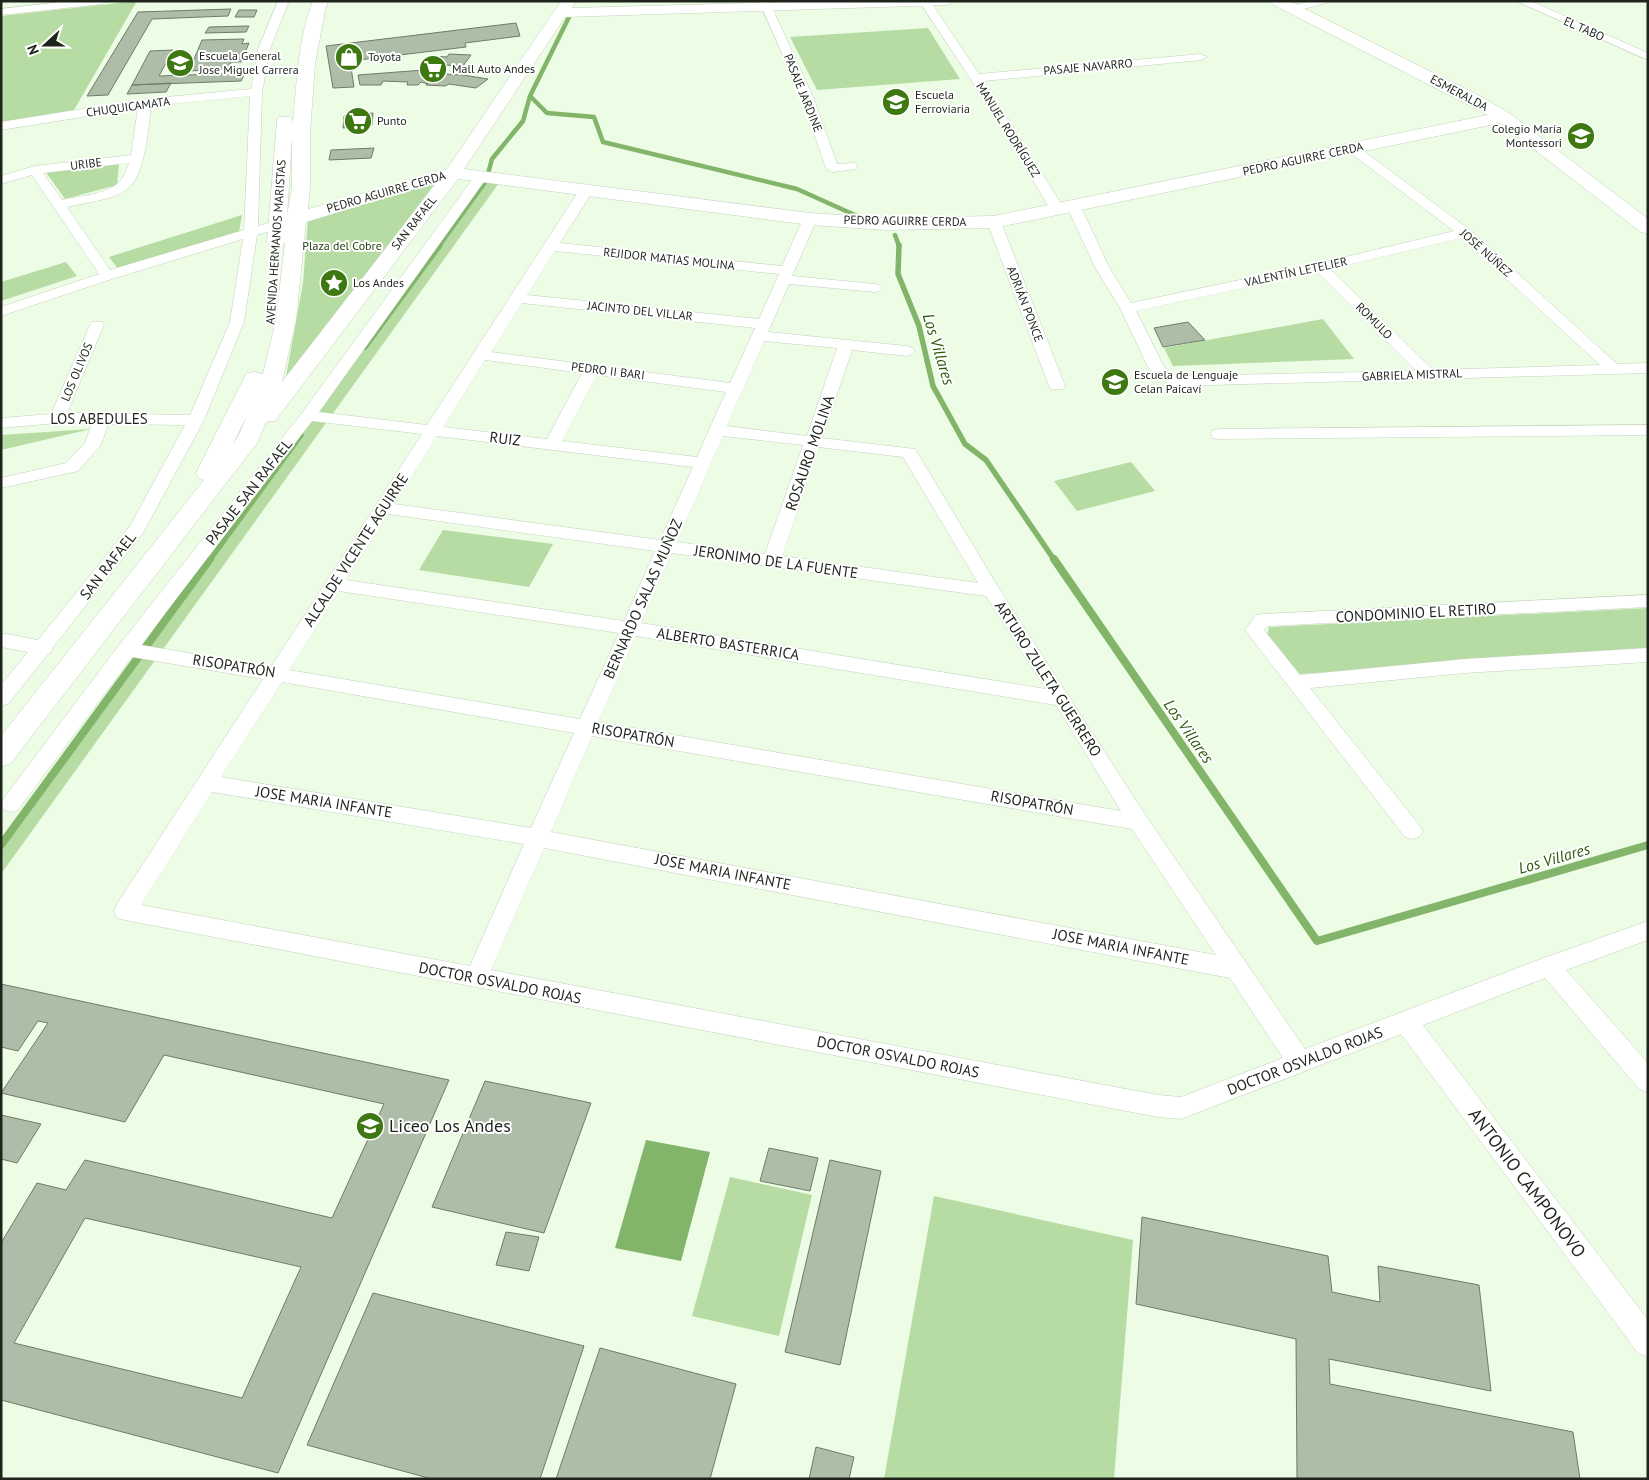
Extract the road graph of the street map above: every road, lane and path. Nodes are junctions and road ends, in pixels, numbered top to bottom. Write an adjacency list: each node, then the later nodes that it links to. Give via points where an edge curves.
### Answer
1 (102, 1): 9 (street)
2 (284, 1): 18 (street, SAN RAFAEL, via 264,49)
3 (304, 1): 35 (main road, AVENIDA HERMANOS MARISTAS, via 289,66)
4 (321, 1): 32 (main road, AVENIDA HERMANOS MARISTAS, via 307,64)
5 (946, 1): 10 (main road)
6 (1277, 1): 13 (main road, ESMERALDA)
7 (1322, 1): 13 (street)
8 (1521, 1): 15 (street, EL TABO)
9 (85, 2): 14 (street)
10 (925, 2): 11 (main road); 17 (street, MANUEL RODRÍGUEZ)
11 (765, 5): 12 (main road); 24 (street, PASAJE JARDINE, via 808,98 832,168)
12 (565, 7): 26 (main road, SAN RAFAEL)
13 (1293, 8): 20 (main road, ESMERALDA, via 1476,100)
14 (1, 12)
15 (1648, 57)
16 (1210, 67): 17 (street, PASAJE NAVARRO, via 1197,52)
17 (976, 78): 31 (street, MANUEL RODRÍGUEZ)
18 (256, 92): 19 (street, CHUQUICAMATA); 37 (street, SAN RAFAEL)
19 (145, 103): 21 (street, CHUQUICAMATA); 23 (street)
20 (1503, 117): 22 (main road, PEDRO AGUIRRE CERDA); 36 (main road, ESMERALDA)
21 (1, 126)
22 (1353, 149): 31 (main road, PEDRO AGUIRRE CERDA); 38 (street, JOSÉ NÚÑEZ)
23 (136, 158): 25 (street, URIBE); 30 (street, via 130,181 121,188)
24 (851, 166)
25 (36, 170): 28 (street, URIBE); 30 (street)
26 (453, 173): 27 (main road, PEDRO AGUIRRE CERDA); 32 (main road, PEDRO AGUIRRE CERDA); 68 (main road, SAN RAFAEL)
27 (482, 176): 29 (main road, PEDRO AGUIRRE CERDA); 59 (street, PASAJE SAN RAFAEL)
28 (1, 180)
29 (587, 189): 33 (main road, PEDRO AGUIRRE CERDA); 39 (street, ALCALDE VICENTE AGUIRRE)
30 (59, 205): 42 (street)
31 (1066, 209): 34 (main road, PEDRO AGUIRRE CERDA); 45 (street, MANUEL RODRÍGUEZ)
32 (297, 218): 35 (main road, PEDRO AGUIRRE CERDA); 68 (main road, AVENIDA HERMANOS MARISTAS, via 286,320 270,383)
33 (810, 219): 34 (main road, PEDRO AGUIRRE CERDA, via 886,224); 41 (street, BERNARDO SALAS MUÑOZ)
34 (994, 222): 57 (street, ADRIÁN PONCE)
35 (276, 224): 37 (street); 74 (main road, AVENIDA HERMANOS MARISTAS, via 272,322 253,386)
36 (1648, 228)
37 (251, 232): 42 (street); 62 (street, SAN RAFAEL, via 237,322)
38 (1465, 233): 40 (street, VALENTÍN LETELIER); 52 (street, JOSÉ NÚÑEZ)
39 (551, 246): 41 (street, REJIDOR MATIAS MOLINA); 44 (street, ALCALDE VICENTE AGUIRRE)
40 (1320, 267): 45 (street, VALENTÍN LETELIER); 55 (street, ROMULO)
41 (785, 275): 43 (street, REJIDOR MATIAS MOLINA); 48 (street, BERNARDO SALAS MUÑOZ)
42 (107, 276): 46 (street)
43 (875, 288)
44 (518, 298): 48 (street, JACINTO DEL VILLAR); 51 (street, ALCALDE VICENTE AGUIRRE)
45 (1127, 308): 56 (street, MANUEL RODRÍGUEZ, via 1156,366 1164,376)
46 (1, 312)
47 (97, 325): 60 (street, LOS OLIVOS)
48 (761, 330): 49 (street, JACINTO DEL VILLAR); 58 (street, BERNARDO SALAS MUÑOZ)
49 (846, 344): 50 (street, JACINTO DEL VILLAR); 69 (street, ROSAURO MOLINA)
50 (907, 351)
51 (481, 355): 54 (street, PEDRO II BARI); 64 (street, ALCALDE VICENTE AGUIRRE)
52 (1612, 368): 53 (street, GABRIELA MISTRAL); 55 (street, GABRIELA MISTRAL)
53 (1648, 368)
54 (592, 369): 58 (street, PEDRO II BARI); 70 (street)
55 (1429, 376): 56 (street, GABRIELA MISTRAL)
56 (1176, 381)
57 (1057, 386)
58 (735, 388): 65 (street, BERNARDO SALAS MUÑOZ)
59 (308, 416): 64 (street, RUIZ); 83 (street, PASAJE SAN RAFAEL)
60 (57, 418): 61 (street, LOS ABEDULES); 63 (street, LOS ABEDULES)
61 (101, 419): 62 (street, LOS ABEDULES); 72 (street, via 93,445 72,467)
62 (196, 420): 82 (street, SAN RAFAEL, via 137,529)
63 (1, 422)
64 (432, 430): 70 (street, RUIZ); 73 (street, ALCALDE VICENTE AGUIRRE)
65 (717, 430): 69 (street, ARTURO ZULETA GUERRERO); 71 (street, BERNARDO SALAS MUÑOZ)
66 (1648, 430): 67 (street)
67 (1219, 434)
68 (250, 438): 74 (main road, AVENIDA HERMANOS MARISTAS)
69 (815, 440): 76 (street, ROSAURO MOLINA); 78 (street, ARTURO ZULETA GUERRERO, via 908,453)
70 (552, 445): 71 (street, RUIZ)
71 (703, 463): 75 (street, BERNARDO SALAS MUÑOZ)
72 (1, 483)
73 (383, 508): 75 (street, JERONIMO DE LA FUENTE); 77 (street, ALCALDE VICENTE AGUIRRE)
74 (178, 531): 90 (main road)
75 (666, 547): 76 (street, JERONIMO DE LA FUENTE); 80 (street, BERNARDO SALAS MUÑOZ)
76 (772, 562): 78 (street, JERONIMO DE LA FUENTE)
77 (334, 584): 80 (street, ALBERTO BASTERRICA); 85 (street, ALCALDE VICENTE AGUIRRE)
78 (992, 592): 87 (street, ARTURO ZULETA GUERRERO)
79 (1648, 601): 86 (street, CONDOMINIO EL RETIRO, via 1263,620 1254,630)
80 (630, 628): 87 (street, ALBERTO BASTERRICA); 89 (street, BERNARDO SALAS MUÑOZ)
81 (1, 640): 82 (street)
82 (44, 648): 88 (street, SAN RAFAEL)
83 (127, 649): 85 (street, RISOPATRÓN); 92 (street, PASAJE SAN RAFAEL)
84 (1648, 655): 86 (street, via 1465,666)
85 (277, 674): 89 (street, RISOPATRÓN); 91 (street, ALCALDE VICENTE AGUIRRE)
86 (1295, 682): 94 (street, CONDOMINIO EL RETIRO)
87 (1062, 699): 93 (street, ARTURO ZULETA GUERRERO)
88 (1, 700)
89 (586, 727): 93 (street, RISOPATRÓN); 95 (street, BERNARDO SALAS MUÑOZ)
90 (1, 756)
91 (207, 783): 95 (street, JOSE MARIA INFANTE); 96 (street, ALCALDE VICENTE AGUIRRE)
92 (11, 804)
93 (1138, 822): 99 (street, ARTURO ZULETA GUERRERO)
94 (1412, 831)
95 (538, 838): 99 (street, JOSE MARIA INFANTE); 100 (street, BERNARDO SALAS MUÑOZ)
96 (125, 911): 100 (street, DOCTOR OSVALDO ROJAS)
97 (1648, 930): 98 (street, DOCTOR OSVALDO ROJAS)
98 (1549, 966): 101 (street, DOCTOR OSVALDO ROJAS); 103 (street)
99 (1238, 969): 102 (street, ARTURO ZULETA GUERRERO)
100 (476, 978): 102 (street, DOCTOR OSVALDO ROJAS, via 1158,1106 1181,1108)
101 (1406, 1022): 102 (street, DOCTOR OSVALDO ROJAS); 104 (street, ANTONIO CAMPONOVO)
102 (1299, 1062)
103 (1648, 1081)
104 (1648, 1343)

